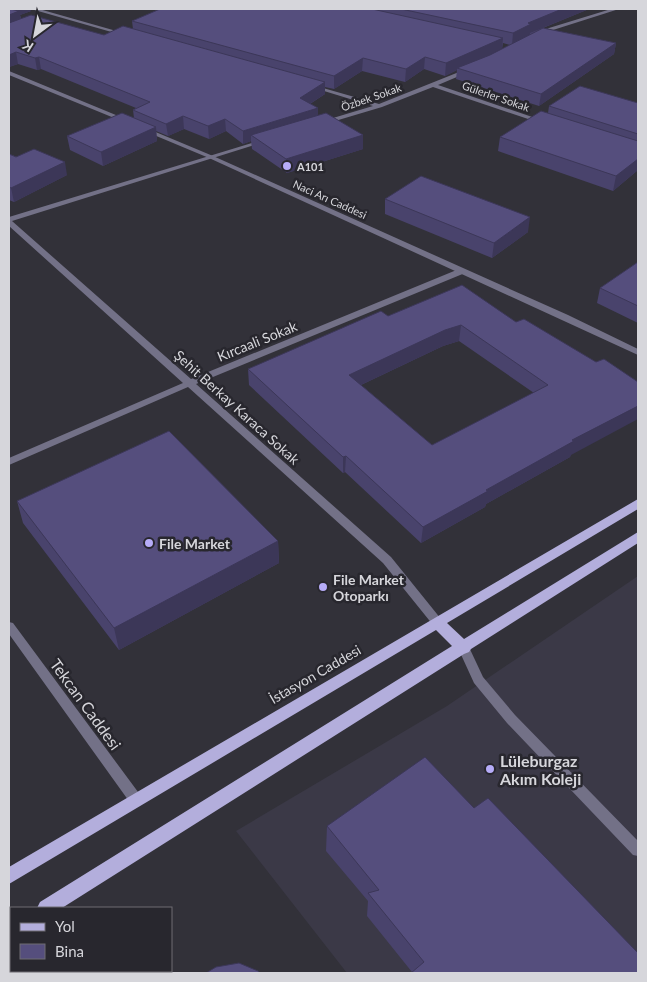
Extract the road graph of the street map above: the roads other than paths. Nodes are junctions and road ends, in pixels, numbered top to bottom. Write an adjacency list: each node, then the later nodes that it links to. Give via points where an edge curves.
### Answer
1 (34, 9): 4 (street)
2 (616, 9): 7 (street, via 551,29)
3 (62, 12): 4 (street)
4 (54, 15): 5 (street); 6 (street)
5 (46, 18)
6 (131, 36)
7 (528, 41)
8 (477, 66): 11 (street, Özbek Sokak)
9 (9, 73): 16 (street, Naci Arı Caddesi)
10 (304, 84): 12 (street)
11 (433, 85): 12 (street, Özbek Sokak); 13 (street, Gülerler Sokak)
12 (380, 106): 14 (street, Özbek Sokak)
13 (550, 124)
14 (315, 126)
15 (268, 140): 16 (street)
16 (211, 157): 17 (street); 18 (street, Naci Arı Caddesi)
17 (9, 220): 20 (street, Şehit Berkay Karaca Sokak)
18 (462, 271): 19 (street, Naci Arı Caddesi); 20 (street, Kırcaali Sokak)
19 (638, 352)
20 (190, 384): 21 (street, Kırcaali Sokak); 24 (street, Şehit Berkay Karaca Sokak, via 387,560)
21 (9, 462)
22 (638, 503): 24 (main road, İstasyon Caddesi)
23 (638, 537): 26 (main road)
24 (437, 622): 26 (main road); 27 (main road, İstasyon Caddesi)
25 (9, 626): 27 (street, Tekcan Caddesi)
26 (464, 648): 28 (street, via 478,680 511,719); 30 (main road)
27 (136, 800): 29 (main road, İstasyon Caddesi)
28 (638, 850)
29 (9, 876)
30 (48, 907)

